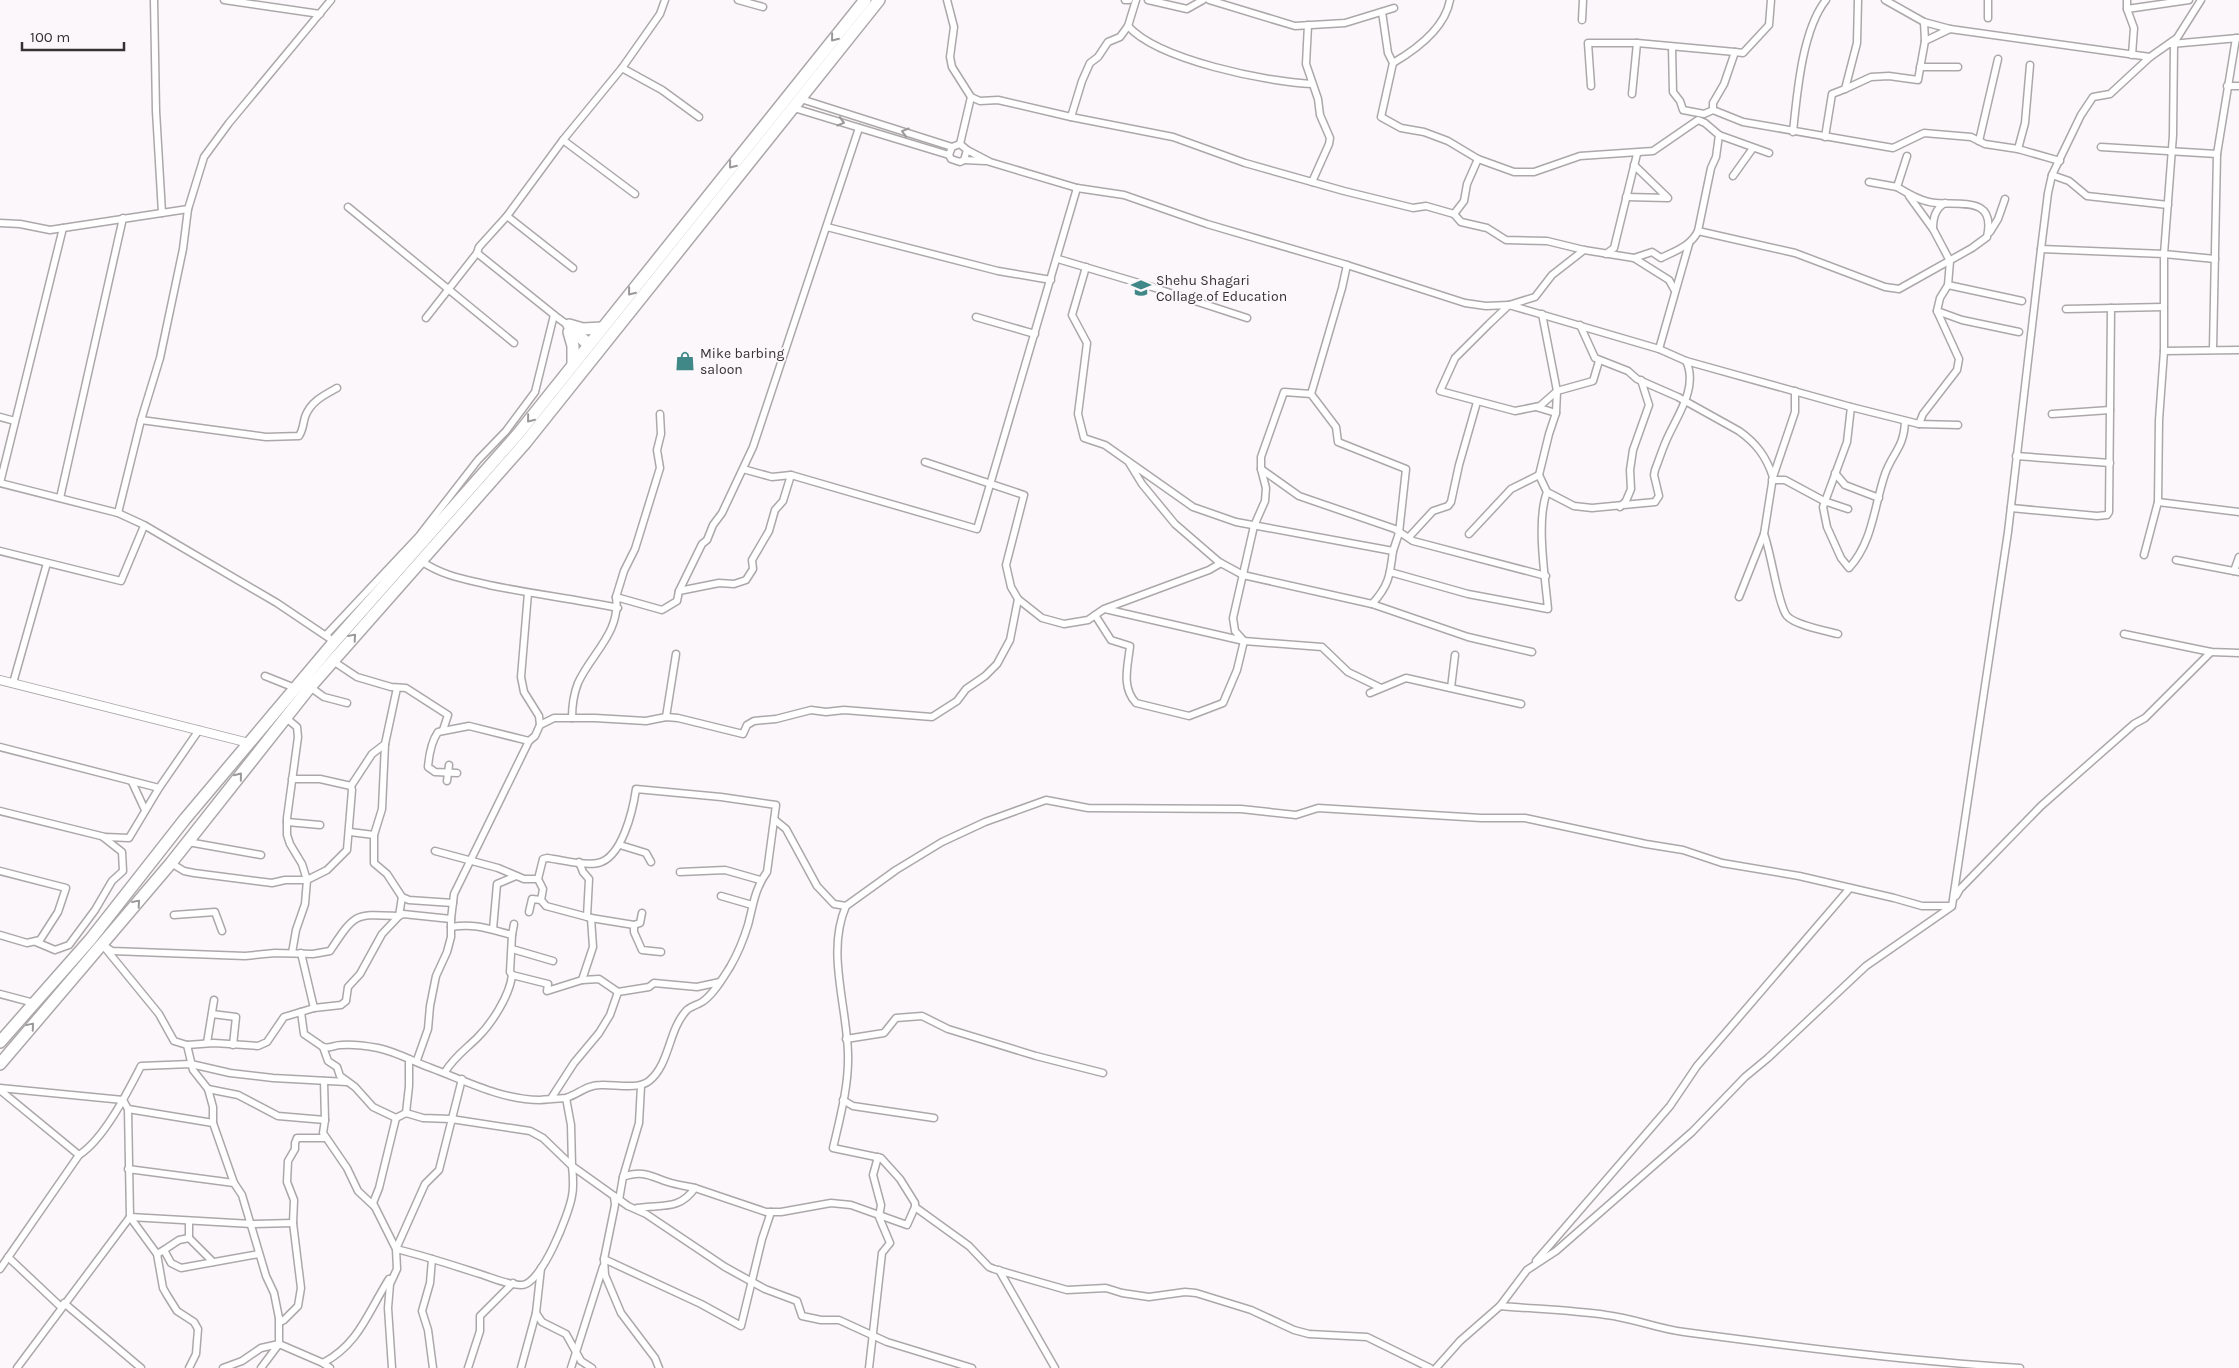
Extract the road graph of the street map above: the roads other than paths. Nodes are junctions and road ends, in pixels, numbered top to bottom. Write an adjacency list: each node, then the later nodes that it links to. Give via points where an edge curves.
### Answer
1 (154, 0): 98 (street)
2 (224, 0): 29 (street)
3 (331, 0): 29 (street)
4 (665, 0): 49 (street, via 660,14)
5 (738, 0): 25 (street)
6 (864, 0): 137 (highway, one-way to 137)
7 (879, 0): 57 (highway)
8 (947, 0): 56 (street, via 954,26 952,67)
9 (1125, 0): 10 (street)
10 (1129, 0)
11 (1136, 0): 34 (street)
12 (1148, 0): 13 (street, via 1187,9)
13 (1203, 0)
14 (1213, 0): 33 (street, via 1295,26)
15 (1450, 0): 45 (street, via 1448,10 1432,33)
16 (1583, 0): 31 (street)
17 (1771, 0): 41 (street, via 1769,25 1743,53)
18 (1826, 0): 62 (street, via 1809,35 1798,84)
19 (1858, 0): 54 (street, via 1857,43)
20 (1885, 0): 32 (street)
21 (1988, 0): 30 (street)
22 (2127, 0): 27 (street)
23 (2190, 0): 27 (street)
24 (2201, 0): 39 (street)
25 (763, 7)
26 (1394, 8): 28 (street)
27 (2127, 9): 42 (street, via 2134,28)
28 (1382, 12): 33 (street, via 1345,23); 45 (street, via 1388,53)
29 (320, 14): 97 (street, via 228,123 204,157)
30 (1988, 18)
31 (1582, 20)
32 (1924, 22): 35 (street); 37 (street)
33 (1308, 25): 50 (street, via 1306,64)
34 (1128, 26): 50 (street, via 1163,50 1194,61 1261,78); 60 (street, via 1090,63)
35 (1950, 29): 37 (street); 42 (street)
36 (2237, 38): 39 (street); 52 (street)
37 (1925, 41): 47 (street)
38 (1637, 43): 40 (street); 51 (street, via 1588,42); 55 (street)
39 (2172, 44): 43 (street); 74 (street)
40 (1672, 47): 41 (street); 58 (street, via 1673,92 1683,110 1704,114)
41 (1735, 52): 58 (street)
42 (2132, 55): 43 (street)
43 (2150, 57): 81 (street, via 2110,94 2093,97)
44 (1998, 60): 66 (street)
45 (1393, 63): 79 (street, via 1381,117 1401,128 1448,141)
46 (2030, 66): 71 (street, via 2025,123)
47 (1920, 67): 48 (street); 54 (street, via 1918,80 1872,77)
48 (1958, 67)
49 (622, 68): 59 (street, via 662,90); 65 (street)
50 (1312, 84): 86 (street, via 1330,138)
51 (1591, 86)
52 (2227, 86): 53 (street); 76 (street)
53 (2239, 86)
54 (1845, 89): 64 (street, via 1832,94)
55 (1632, 94)
56 (971, 97): 60 (street, via 1028,106); 67 (street)
57 (798, 104): 61 (street, one-way to 61); 69 (street, one-way to 57); 142 (highway)
58 (1713, 110): 62 (street, via 1742,122)
59 (699, 117)
60 (1071, 118): 86 (street, via 1173,137 1245,163)
61 (860, 128): 77 (street); 103 (street)
62 (1793, 132): 64 (street)
63 (1718, 135): 70 (street); 75 (street, via 1698,120 1652,151); 106 (street, via 1716,157)
64 (1825, 137): 66 (street, via 1893,148 1924,133 1971,137)
65 (563, 140): 91 (street); 100 (street)
66 (1979, 141): 71 (street)
67 (960, 144): 69 (street); 72 (street)
68 (2101, 146): 74 (street)
69 (952, 147): 77 (street)
70 (1753, 148): 73 (street); 85 (street)
71 (2018, 149): 81 (street)
72 (966, 150): 80 (street); 82 (street)
73 (1769, 153)
74 (2172, 153): 76 (street); 95 (street)
75 (1637, 154): 79 (street, via 1580,156 1534,172 1514,172); 83 (street)
76 (2217, 154): 116 (street)
77 (949, 155): 80 (street, via 955,162)
78 (1908, 156): 88 (street)
79 (1478, 159): 99 (street, via 1467,184 1464,201)
80 (964, 160): 82 (street)
81 (2060, 161): 84 (street)
82 (990, 162): 89 (street)
83 (1634, 166): 92 (street); 92 (street, via 1668,198)
84 (2052, 175): 95 (street, via 2069,181 2087,196); 109 (street)
85 (1733, 176)
86 (1312, 182): 99 (street, via 1413,208 1426,206)
87 (1869, 182): 88 (street)
88 (1897, 187): 90 (street)
89 (1077, 188): 115 (street); 118 (street, via 1124,195 1207,224)
90 (1905, 192): 94 (street, via 1928,202); 105 (street)
91 (635, 194)
92 (1626, 197): 112 (street, via 1614,248)
93 (2005, 200): 107 (street)
94 (1945, 203): 105 (street, via 1935,213); 107 (street, via 1968,203 1981,208 1990,223)
95 (2168, 205): 113 (street)
96 (348, 207): 124 (street)
97 (188, 209): 98 (street); 164 (street, via 160,358)
98 (162, 213): 101 (street)
99 (1454, 214): 110 (street, via 1461,222 1487,228 1506,240 1547,241)
100 (507, 216): 111 (street); 120 (street)
101 (123, 218): 104 (street); 182 (street)
102 (0, 224): 104 (street, via 50,230)
103 (827, 227): 121 (street, via 998,271); 173 (street)
104 (63, 228): 165 (street)
105 (1933, 229): 117 (street)
106 (1698, 231): 108 (street); 117 (street, via 1795,253 1893,289)
107 (1987, 237): 117 (street)
108 (1689, 244): 114 (street, via 1661,258 1652,252); 123 (street)
109 (2041, 249): 113 (street); 169 (street)
110 (1584, 250): 112 (street); 126 (street, via 1552,275 1535,297)
111 (477, 253): 124 (street); 132 (street)
112 (1606, 254): 114 (street)
113 (2164, 254): 116 (street); 127 (street)
114 (1634, 258): 123 (street, via 1669,280)
115 (1058, 259): 119 (street); 121 (street)
116 (2215, 260): 144 (street)
117 (1950, 261): 122 (street)
118 (1347, 265): 126 (street, via 1465,303); 154 (street)
119 (1086, 267): 135 (street); 170 (street, via 1072,315 1087,343 1078,414 1084,438 1105,445)
120 (573, 268)
121 (1051, 280): 140 (street)
122 (1948, 285): 125 (street); 130 (street, via 1940,298)
123 (1674, 289): 143 (street)
124 (448, 291): 133 (street); 141 (street)
125 (2022, 301)
126 (1509, 305): 131 (street); 156 (street, via 1455,358 1440,391)
127 (2163, 307): 129 (street); 146 (street)
128 (2066, 308): 129 (street)
129 (2111, 308): 159 (street)
130 (1937, 312): 139 (street); 167 (street, via 1958,354 1959,364)
131 (1542, 314): 136 (street); 152 (street)
132 (556, 317): 138 (street); 220 (street, via 535,392 419,536)
133 (426, 318)
134 (976, 318): 140 (street)
135 (1247, 318)
136 (1580, 325): 143 (street); 147 (street, via 1588,348)
137 (602, 328): 138 (highway); 142 (highway)
138 (569, 329): 142 (street); 149 (highway)
139 (2019, 332)
140 (1035, 334): 180 (street)
141 (514, 343)
142 (594, 348): 149 (highway); 202 (highway, via 526,442)
143 (1659, 349): 148 (street)
144 (2213, 350): 145 (street); 146 (street)
145 (2239, 350)
146 (2164, 351): 185 (street)
147 (1599, 361): 150 (street, via 1624,369); 152 (street, via 1593,381)
148 (1686, 361): 153 (street); 155 (street, via 1690,377)
149 (573, 365): 220 (highway, one-way to 220, via 428,538)
150 (1642, 380): 155 (street); 186 (street, via 1649,405 1634,450 1631,489)
151 (337, 388): 164 (street, via 311,406 299,436 266,437)
152 (1557, 391): 157 (street); 160 (street)
153 (1795, 391): 158 (street); 178 (street, via 1795,412)
154 (1311, 394): 174 (street, via 1284,392 1261,457); 193 (street, via 1336,427 1338,442 1406,469)
155 (1685, 401): 178 (street, via 1748,437 1765,456); 186 (street, via 1655,470 1658,500)
156 (1477, 402): 157 (street, via 1515,411); 196 (street, via 1451,502 1443,509 1433,511)
157 (1535, 407): 160 (street)
158 (1851, 407): 166 (street); 175 (street, via 1846,442)
159 (2110, 410): 162 (street); 172 (street)
160 (1556, 413): 177 (street)
161 (660, 414): 211 (street, via 661,434 657,450 660,468)
162 (2052, 414)
163 (0, 417): 165 (street)
164 (140, 420): 190 (street)
165 (15, 421): 179 (street)
166 (1906, 421): 167 (street); 183 (street, via 1902,445 1887,470)
167 (1919, 424): 168 (street)
168 (1958, 426)
169 (2016, 456): 172 (street); 187 (street)
170 (1128, 461): 192 (street, via 1193,507); 204 (street, via 1142,484 1175,524)
171 (925, 462): 180 (street)
172 (2110, 463): 187 (street, via 2107,515)
173 (743, 469): 176 (street, via 772,477); 209 (street)
174 (1261, 469): 192 (street, via 1266,488 1265,501); 193 (street, via 1307,500)
175 (1835, 472): 183 (street, via 1845,485); 184 (street)
176 (791, 475): 180 (street, via 977,529); 209 (street, via 783,501 775,510 746,580)
177 (1539, 476): 181 (street); 194 (street, via 1511,489)
178 (1773, 478): 184 (street, via 1785,480); 195 (street)
179 (0, 483): 182 (street)
180 (990, 484): 213 (street, via 1024,495 1006,566)
181 (1547, 492): 186 (street, via 1574,506); 208 (street, via 1542,504)
182 (60, 498): 190 (street)
183 (1879, 498): 184 (street, via 1866,541 1849,568 1841,558 1825,521)
184 (1824, 501): 188 (street)
185 (2158, 502): 189 (street); 199 (street)
186 (1620, 507)
187 (2011, 508): 285 (street)
188 (1848, 509)
189 (2239, 512)
190 (118, 513): 191 (street)
191 (144, 526): 203 (street, via 121,581); 220 (street, via 277,603)
192 (1254, 526): 197 (street); 207 (street)
193 (1400, 531): 196 (street); 197 (street)
194 (1469, 534)
195 (1764, 534): 212 (street); 218 (street, via 1788,617)
196 (1409, 537): 208 (street, via 1428,546)
197 (1393, 551): 205 (street)
198 (0, 552): 203 (street)
199 (2144, 555)
200 (2239, 557): 206 (street)
201 (2176, 560): 206 (street)
202 (421, 562): 210 (street, via 449,576); 227 (highway, one-way to 202)
203 (47, 563): 230 (street)
204 (1221, 563): 207 (street); 216 (street)
205 (1390, 572): 208 (street, via 1468,594 1548,609); 214 (street, via 1384,591)
206 (2237, 572)
207 (1243, 575): 214 (street); 221 (street, via 1233,625)
208 (1546, 576)
209 (679, 591): 211 (street, via 677,601 662,610)
210 (528, 593): 215 (street); 242 (street, via 521,677 524,692 539,716)
211 (616, 597): 215 (street)
212 (1739, 597)
213 (1018, 599): 217 (street, via 1042,618 1064,624 1088,620); 240 (street, via 1010,640 997,664 966,689 957,701 932,716 811,710 754,721 743,734)
214 (1372, 604): 222 (street, via 1468,637)
215 (618, 608): 241 (street, via 614,625 578,684)
216 (1104, 609): 217 (street); 221 (street)
217 (1095, 615): 221 (street, via 1111,640 1130,646 1126,683 1136,703 1189,716 1223,703)
218 (1838, 634)
219 (2124, 634): 223 (street)
220 (330, 638): 232 (highway)
221 (1244, 642): 234 (street, via 1322,647 1348,672)
222 (1532, 652)
223 (2210, 652): 224 (street); 285 (street, via 2145,718 2134,724 2041,806 1960,889)
224 (2239, 652)
225 (676, 654): 240 (street)
226 (1455, 655): 235 (street)
227 (333, 661): 231 (highway); 233 (street, via 357,677)
228 (264, 676): 232 (street)
229 (0, 680): 230 (street)
230 (13, 683): 243 (street)
231 (310, 687): 237 (street, via 324,697); 239 (highway)
232 (295, 688): 246 (highway)
233 (397, 688): 244 (street, via 416,693 448,715); 247 (street)
234 (1380, 688): 235 (street, via 1406,678); 236 (street)
235 (1451, 688): 238 (street)
236 (1370, 693)
237 (347, 703)
238 (1521, 704)
239 (285, 717): 251 (street, via 297,727); 264 (highway, one-way to 239)
240 (666, 717): 241 (street, via 646,721)
241 (572, 718): 242 (street, via 554,718)
242 (540, 725): 245 (street)
243 (199, 730): 246 (street); 255 (street)
244 (444, 730): 245 (street, via 469,726); 249 (street, via 434,737 428,767 435,772)
245 (529, 741): 268 (street)
246 (249, 742): 312 (highway, via 90,940)
247 (385, 744): 254 (street, via 372,754); 262 (street, via 382,809)
248 (0, 747): 253 (street)
249 (448, 769): 250 (street); 252 (street)
250 (457, 773)
251 (292, 779): 254 (street, via 320,779); 259 (street)
252 (447, 781)
253 (132, 782): 255 (street); 256 (street)
254 (351, 786): 261 (street)
255 (159, 788): 256 (street)
256 (145, 810): 263 (street, via 129,838)
257 (0, 811): 263 (street)
258 (775, 820): 265 (street, via 776,805 636,789); 277 (street, via 767,872); 284 (street, via 786,829 817,886 834,904)
259 (287, 822): 260 (street); 276 (street, via 287,836)
260 (320, 824)
261 (350, 832): 262 (street); 276 (street, via 347,850 326,870)
262 (374, 835): 279 (street, via 374,863 387,874)
263 (103, 837): 299 (street, via 122,852 123,871 112,881 69,944 55,950)
264 (188, 842): 267 (street); 271 (highway)
265 (620, 845): 269 (street, via 608,859 596,863); 270 (street, via 646,852)
266 (436, 852): 268 (street)
267 (261, 855)
268 (471, 860): 274 (street); 282 (street, via 454,894)
269 (579, 862): 275 (street, via 543,859); 290 (street, via 589,878)
270 (652, 862)
271 (171, 863): 276 (street, via 184,872 194,874 272,883); 300 (highway, one-way to 271)
272 (0, 871): 299 (street, via 66,888 58,912 43,938)
273 (680, 872): 277 (street, via 725,870)
274 (516, 876): 275 (street); 295 (street, via 497,884)
275 (538, 879): 281 (street, via 543,889)
276 (307, 880): 303 (street, via 305,904)
277 (760, 880): 283 (street)
278 (1850, 888): 284 (street, via 1722,863 1683,850 1525,818 1318,808 1296,816 1241,809 1088,808 1046,800 942,842); 285 (street, via 1922,906); 373 (street, via 1697,1066 1670,1106)
279 (402, 896): 282 (street, via 409,900); 289 (street)
280 (721, 896): 283 (street)
281 (541, 900): 286 (street, via 532,899); 290 (street, via 546,906)
282 (453, 903): 291 (street)
283 (752, 905): 308 (street, via 738,950)
284 (846, 906): 316 (street, via 839,922 838,962)
285 (1952, 906): 373 (street, via 1866,966 1745,1077 1692,1132 1556,1251)
286 (529, 912)
287 (642, 913): 293 (street, via 640,923)
288 (174, 915): 296 (street, via 214,912)
289 (399, 916): 291 (street); 304 (street, via 364,914 352,921 330,951); 313 (street, via 382,934 360,974 348,987 346,1001 341,1005)
290 (589, 917): 293 (street); 307 (street, via 593,948)
291 (451, 919): 294 (street)
292 (514, 924): 297 (street)
293 (634, 925): 302 (street, via 642,950)
294 (451, 927): 295 (street, via 467,924); 323 (street, via 447,952 436,976 428,1028)
295 (493, 929): 297 (street)
296 (222, 931)
297 (512, 935): 301 (street)
298 (0, 936): 299 (street)
299 (36, 942)
300 (101, 943): 303 (street, via 112,951 245,956); 320 (street, via 159,1014 174,1041); 324 (highway, one-way to 300)
301 (512, 949): 305 (street); 306 (street)
302 (661, 952)
303 (292, 953): 304 (street)
304 (301, 953): 313 (street)
305 (553, 961)
306 (512, 975): 307 (street, via 548,984 547,991); 326 (street, via 511,989 490,1020)
307 (582, 980): 309 (street, via 599,979)
308 (720, 982): 309 (street, via 697,987 654,983); 331 (street, via 704,1002 686,1010 658,1069)
309 (618, 992): 334 (street, via 599,1033)
310 (0, 994): 312 (street)
311 (214, 1000): 315 (street)
312 (34, 1003): 317 (highway)
313 (314, 1008): 314 (street)
314 (301, 1012): 319 (street, via 284,1017 267,1042 254,1047); 321 (street, via 304,1034)
315 (212, 1014): 318 (street); 319 (street, via 236,1017)
316 (846, 1038): 327 (street, via 884,1033 896,1018 922,1016 948,1029); 337 (street, via 848,1073)
317 (0, 1042)
318 (207, 1043): 319 (street); 320 (street)
319 (234, 1045)
320 (186, 1046): 325 (street)
321 (322, 1048): 322 (street, via 341,1045 378,1048); 330 (street, via 328,1061 337,1067)
322 (409, 1059): 323 (street); 339 (street)
323 (416, 1060): 326 (street)
324 (0, 1064)
325 (191, 1064): 329 (street, via 230,1073); 333 (street); 336 (street, via 141,1066)
326 (446, 1072): 328 (street)
327 (1103, 1074)
328 (462, 1079): 334 (street, via 511,1097 542,1100); 342 (street)
329 (324, 1081): 330 (street); 343 (street)
330 (347, 1082): 340 (street, via 373,1107)
331 (641, 1086): 335 (street, via 598,1085); 350 (street, via 639,1123)
332 (0, 1089): 336 (street); 346 (street)
333 (208, 1090): 343 (street, via 238,1095 278,1116); 344 (street)
334 (552, 1097): 335 (street)
335 (566, 1098): 348 (street, via 571,1125)
336 (123, 1100): 338 (street); 346 (street, via 94,1142)
337 (843, 1100): 341 (street, via 853,1106); 347 (street, via 834,1148)
338 (128, 1109): 344 (street); 349 (street)
339 (406, 1113): 340 (street); 342 (street, via 422,1118)
340 (396, 1118): 354 (street)
341 (934, 1118)
342 (451, 1119): 348 (street, via 530,1131 544,1138); 364 (street, via 439,1170 425,1184)
343 (325, 1120): 345 (street)
344 (213, 1123): 351 (street)
345 (325, 1138): 354 (street, via 330,1140 348,1168 358,1191); 361 (street, via 297,1138 288,1161 287,1182 294,1200)
346 (79, 1155): 368 (street)
347 (878, 1157): 355 (street, via 900,1179); 358 (street, via 873,1175 881,1205)
348 (572, 1166): 353 (street); 372 (street, via 573,1193 569,1208 557,1240)
349 (128, 1169): 351 (street); 359 (street)
350 (623, 1177): 352 (street, via 649,1174); 353 (street)
351 (234, 1183): 362 (street, via 242,1195)
352 (695, 1188): 356 (street, via 685,1200 676,1204); 357 (street, via 752,1209)
353 (617, 1198): 356 (street); 371 (street)
354 (374, 1206): 364 (street)
355 (915, 1207): 358 (street, via 906,1225); 376 (street, via 969,1246 989,1267)
356 (636, 1209): 377 (street)
357 (771, 1212): 358 (street, via 831,1203 851,1205); 377 (street)
358 (879, 1216): 383 (street, via 890,1243 882,1253)
359 (130, 1217): 360 (street); 366 (street); 379 (street)
360 (189, 1221): 362 (street); 363 (street)
361 (293, 1223): 362 (street); 382 (street, via 301,1288 298,1306 284,1320)
362 (252, 1224): 367 (street)
363 (188, 1238): 365 (street); 370 (street)
364 (396, 1249): 369 (street); 375 (street)
365 (164, 1250): 366 (street); 370 (street, via 172,1263 181,1268)
366 (156, 1254): 390 (street, via 163,1288 177,1311 194,1322 198,1329 196,1354)
367 (259, 1254): 370 (street); 382 (street, via 274,1293)
368 (8, 1258): 374 (street); 379 (street)
369 (432, 1259): 378 (street); 395 (street, via 430,1283 422,1311)
370 (213, 1262)
371 (603, 1263): 377 (street, via 701,1304 741,1326); 385 (street); 388 (street, via 621,1313)
372 (541, 1267): 378 (street, via 528,1284); 381 (street)
373 (1531, 1267): 380 (street)
374 (0, 1269)
375 (397, 1269): 386 (street, via 356,1334 339,1354); 394 (street, via 390,1284 388,1308)
376 (999, 1270): 402 (street); 403 (street, via 1067,1290 1106,1288 1149,1297 1196,1293 1251,1310 1309,1334 1367,1337)
377 (752, 1282): 383 (street, via 797,1301 802,1316 839,1320)
378 (513, 1283): 396 (street, via 480,1316 480,1332)
379 (63, 1305): 387 (street); 389 (street)
380 (1500, 1306): 404 (street, via 1460,1340); 405 (street, via 1608,1315 1681,1332 1824,1351)
381 (536, 1313): 385 (street, via 542,1322 566,1334); 397 (street)
382 (279, 1318): 384 (street)
383 (873, 1336): 400 (street); 401 (street)
384 (279, 1344): 386 (street); 391 (street, via 261,1348 242,1361); 392 (street)
385 (575, 1350): 398 (street); 399 (street, via 581,1361)
386 (323, 1363): 393 (street)
387 (20, 1366)
388 (659, 1367)
389 (141, 1368)
390 (189, 1368)
391 (223, 1368)
392 (261, 1368)
393 (330, 1368)
394 (392, 1368)
395 (433, 1368)
396 (468, 1368)
397 (521, 1368)
398 (570, 1368)
399 (592, 1368)
400 (869, 1368)
401 (972, 1368)
402 (1056, 1368)
403 (1430, 1368)
404 (1436, 1368)
405 (2020, 1368)

